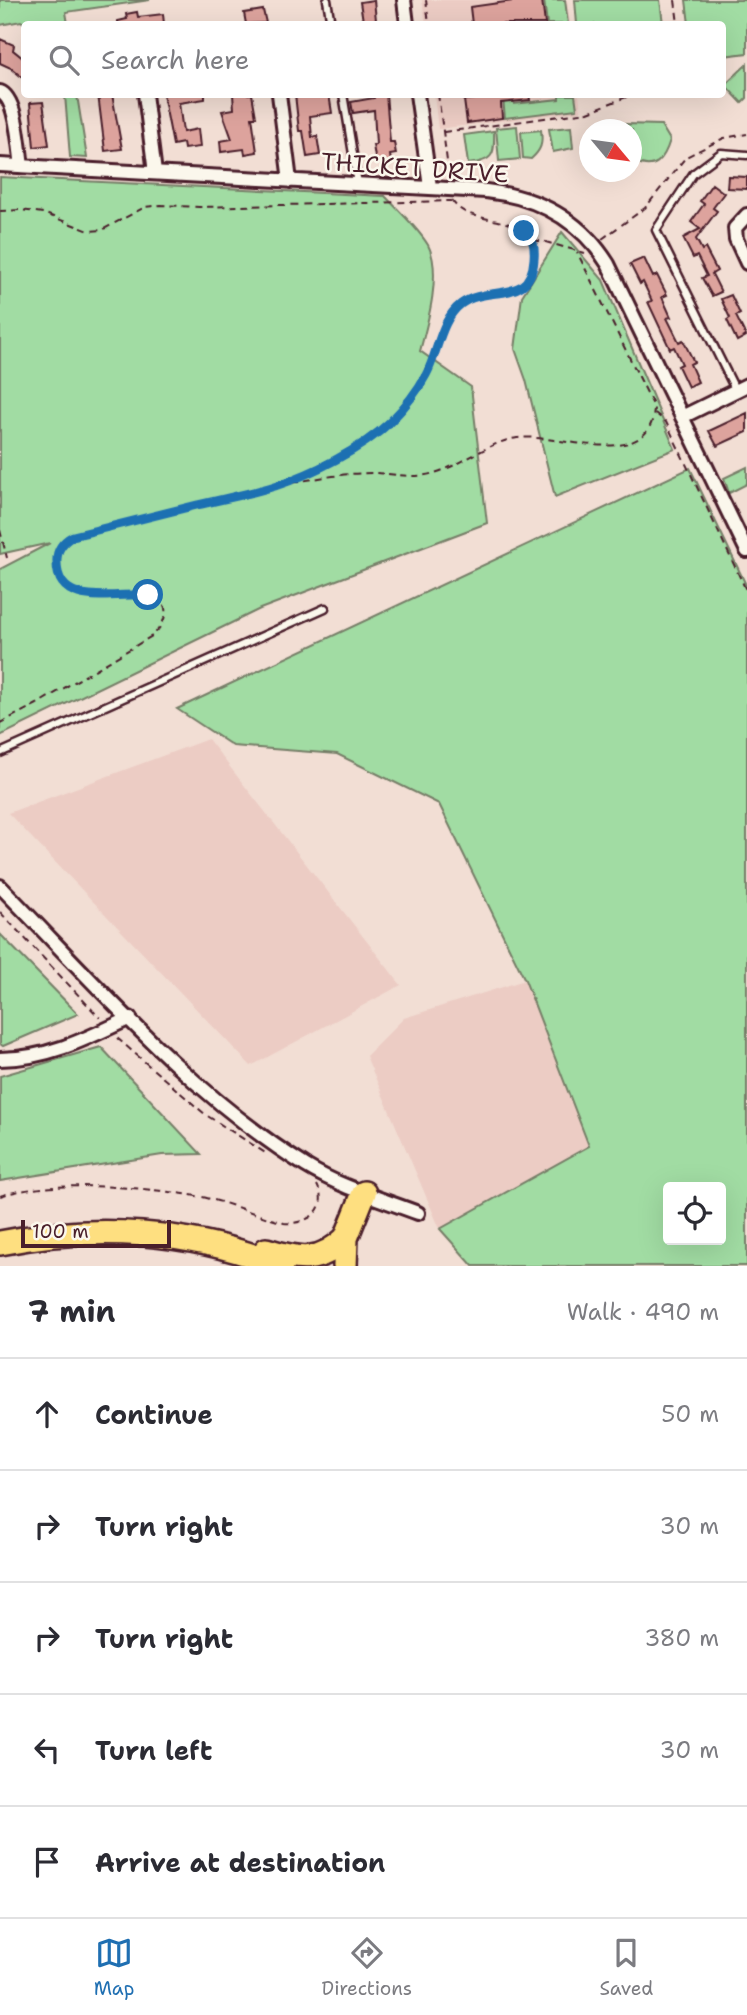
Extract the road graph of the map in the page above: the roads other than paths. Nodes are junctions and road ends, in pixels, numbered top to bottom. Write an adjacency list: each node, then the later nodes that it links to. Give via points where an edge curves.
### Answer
1 (327, 0): 3 (lane)
2 (404, 0): 4 (street)
3 (330, 21)
4 (407, 21)
5 (0, 92): 12 (street, via 12,103)
6 (146, 98): 13 (street)
7 (280, 98): 14 (street)
8 (344, 98): 15 (lane)
9 (418, 98): 16 (street)
10 (747, 155): 19 (lane, via 721,153 693,174 656,230)
11 (0, 165): 12 (street, THICKET DRIVE)
12 (22, 166): 13 (street, THICKET DRIVE)
13 (155, 173): 14 (street, THICKET DRIVE)
14 (290, 181): 15 (street, THICKET DRIVE)
15 (358, 184): 16 (street, THICKET DRIVE)
16 (430, 187): 20 (street, THICKET DRIVE, via 529,200 559,213 580,229 608,264)
17 (747, 215): 18 (street, via 735,228)
18 (747, 263)
19 (741, 388): 20 (street)
20 (682, 417): 21 (street, THICKET DRIVE)
21 (747, 551)
22 (325, 608): 23 (lane)
23 (0, 753)
24 (0, 886): 25 (street)
25 (130, 1018): 26 (street, via 49,1052); 27 (street, via 211,1096 263,1136 307,1167)
26 (0, 1059)
27 (364, 1193): 28 (street); 30 (highway)
28 (418, 1213)
29 (117, 1231): 30 (highway, via 185,1231 303,1259 325,1254); 31 (highway, via 72,1232); 32 (highway, via 240,1250)
30 (346, 1238): 33 (highway)
31 (0, 1243)
32 (281, 1266)
33 (345, 1266)

